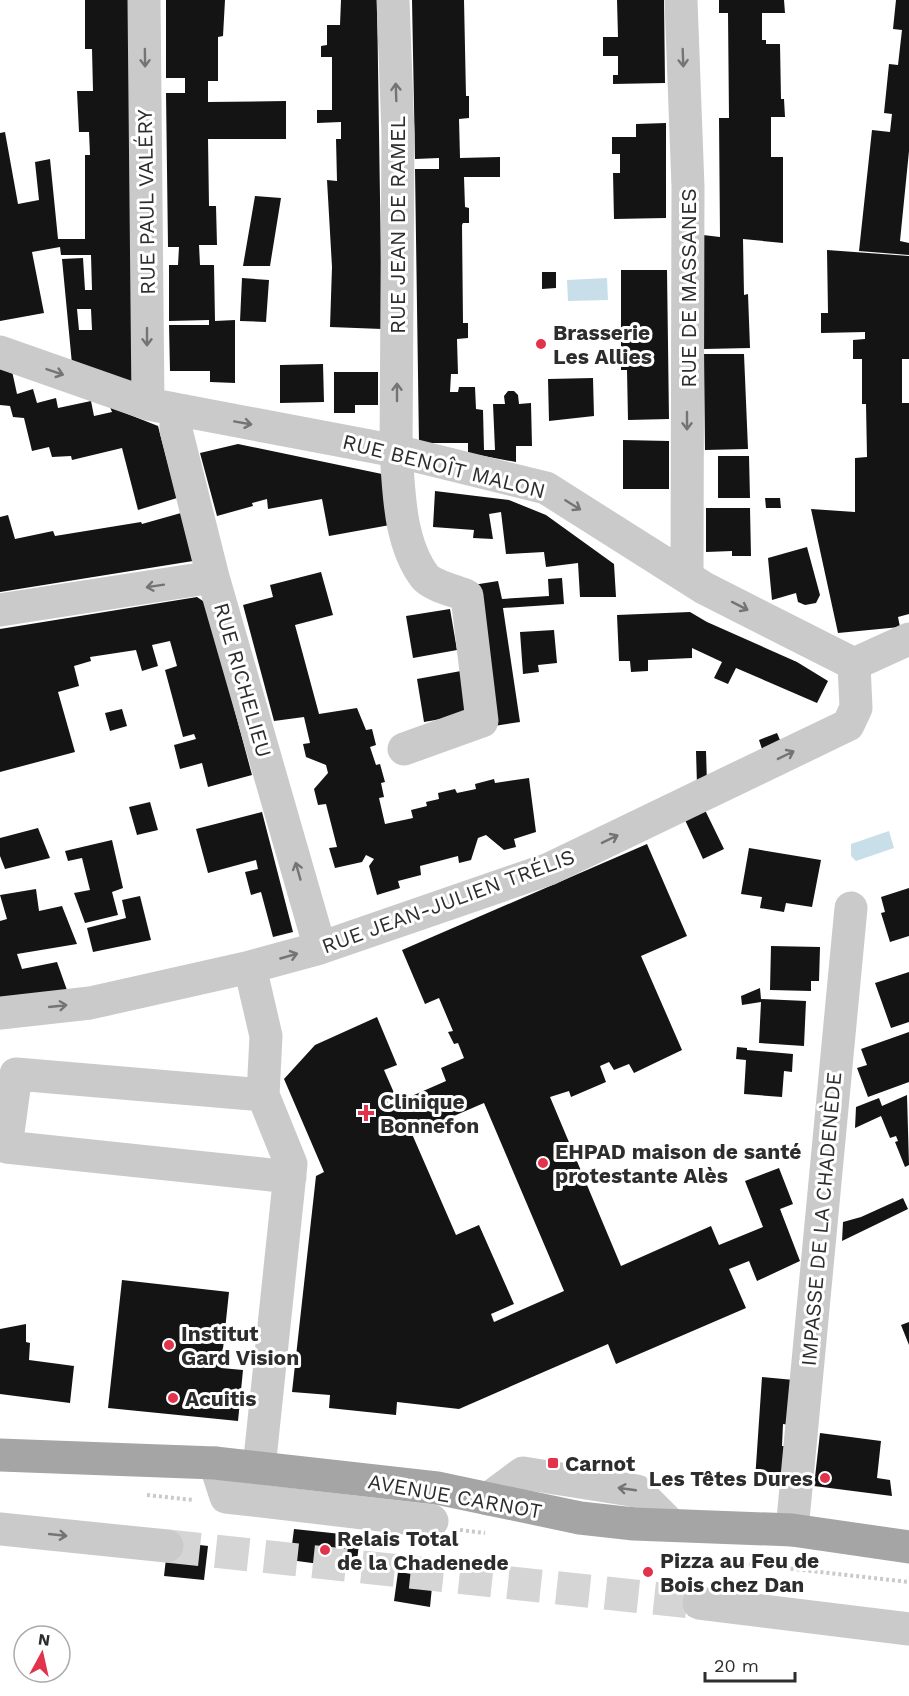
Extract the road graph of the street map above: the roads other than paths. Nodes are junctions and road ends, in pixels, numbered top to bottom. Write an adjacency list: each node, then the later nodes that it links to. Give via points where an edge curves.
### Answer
1 (144, 0): 5 (street, RUE PAUL VALÉRY, one-way to 5)
2 (393, 0): 6 (street, RUE JEAN DE RAMEL, one-way to 2, via 398,134)
3 (681, 0): 8 (street, RUE DE MASSANES, one-way to 8, via 688,187)
4 (0, 352): 5 (street, RUE BENOÎT MALON, one-way to 5)
5 (162, 407): 6 (street, RUE BENOÎT MALON, one-way to 6); 7 (street, RUE RICHELIEU, via 176,430)
6 (396, 451): 8 (street, RUE BENOÎT MALON, one-way to 8, via 546,488); 12 (street, RUE JEAN DE RAMEL, via 399,501 410,548 426,579 467,596 482,721)
7 (213, 577): 9 (street, one-way to 9); 14 (street, RUE RICHELIEU, one-way to 7)
8 (687, 577): 11 (street, RUE BENOÎT MALON, one-way to 11)
9 (0, 610)
10 (909, 639): 11 (street)
11 (854, 664): 14 (street, RUE JEAN-JULIEN TRÉLIS, one-way to 11, via 549,869 848,725 856,708)
12 (404, 749)
13 (851, 908): 24 (street, IMPASSE DE LA CHADENÈDE)
14 (320, 948): 15 (street, RUE JEAN-JULIEN TRÉLIS, one-way to 14)
15 (250, 968): 16 (street, RUE JEAN-JULIEN TRÉLIS, one-way to 15, via 90,1003); 17 (street, via 266,1036)
16 (0, 1013)
17 (263, 1095): 18 (street, via 291,1164); 18 (street, via 16,1074 6,1147)
18 (290, 1177): 21 (street)
19 (0, 1455): 20 (main road, AVENUE CARNOT)
20 (215, 1462): 21 (main road, AVENUE CARNOT); 22 (street, via 226,1497)
21 (259, 1468): 24 (main road, AVENUE CARNOT, via 437,1488 580,1518)
22 (432, 1521)
23 (0, 1529): 25 (street, one-way to 25)
24 (792, 1530): 26 (main road, AVENUE CARNOT)
25 (167, 1546)
26 (909, 1547)
27 (699, 1603): 28 (street)
28 (909, 1629)

